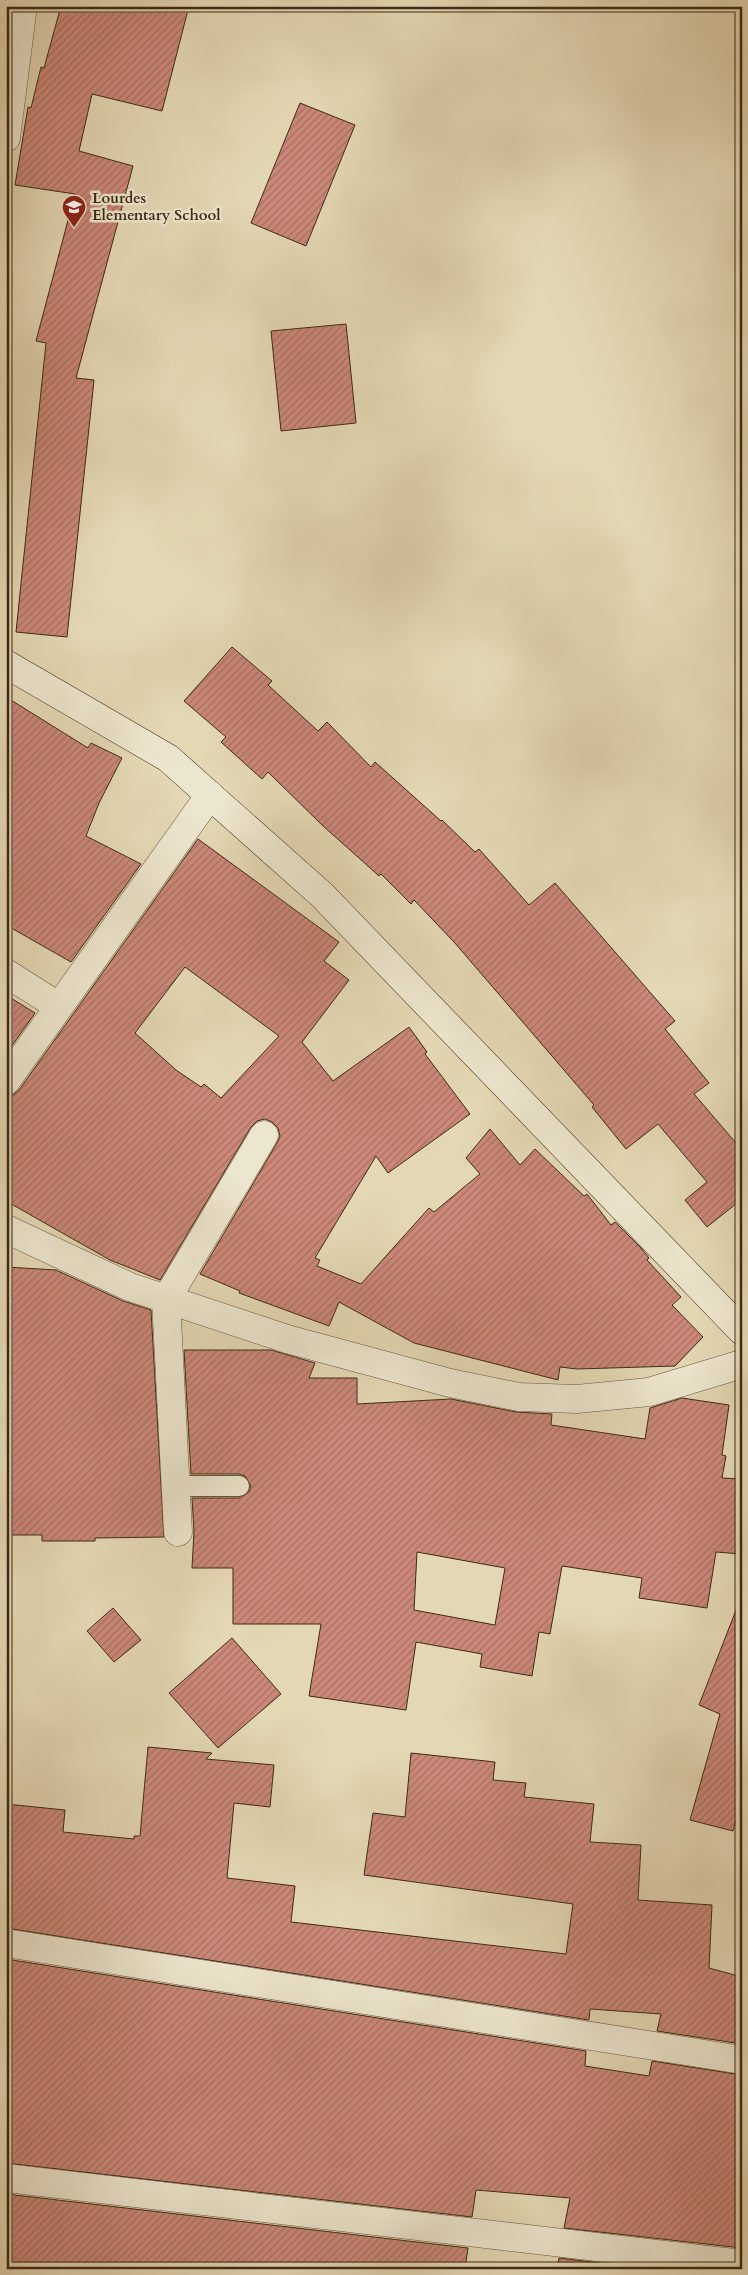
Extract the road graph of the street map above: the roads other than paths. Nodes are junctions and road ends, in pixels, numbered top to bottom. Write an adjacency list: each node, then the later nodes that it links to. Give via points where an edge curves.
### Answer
1 (23, 6): 2 (street)
2 (6, 138)
3 (6, 664): 4 (street, via 168,758)
4 (210, 795): 6 (street); 11 (street, via 322,895)
5 (6, 973): 6 (street)
6 (58, 1006): 7 (street)
7 (6, 1080)
8 (264, 1134): 10 (street)
9 (6, 1229): 10 (street, via 130,1287)
10 (166, 1300): 12 (street, via 287,1339 450,1383 519,1397 577,1399 649,1392); 13 (street)
11 (742, 1332)
12 (742, 1364)
13 (176, 1486): 14 (lane); 15 (street)
14 (239, 1486)
15 (178, 1532)
16 (6, 1943): 17 (street)
17 (742, 2060)
18 (6, 2178): 19 (street)
19 (742, 2264)

